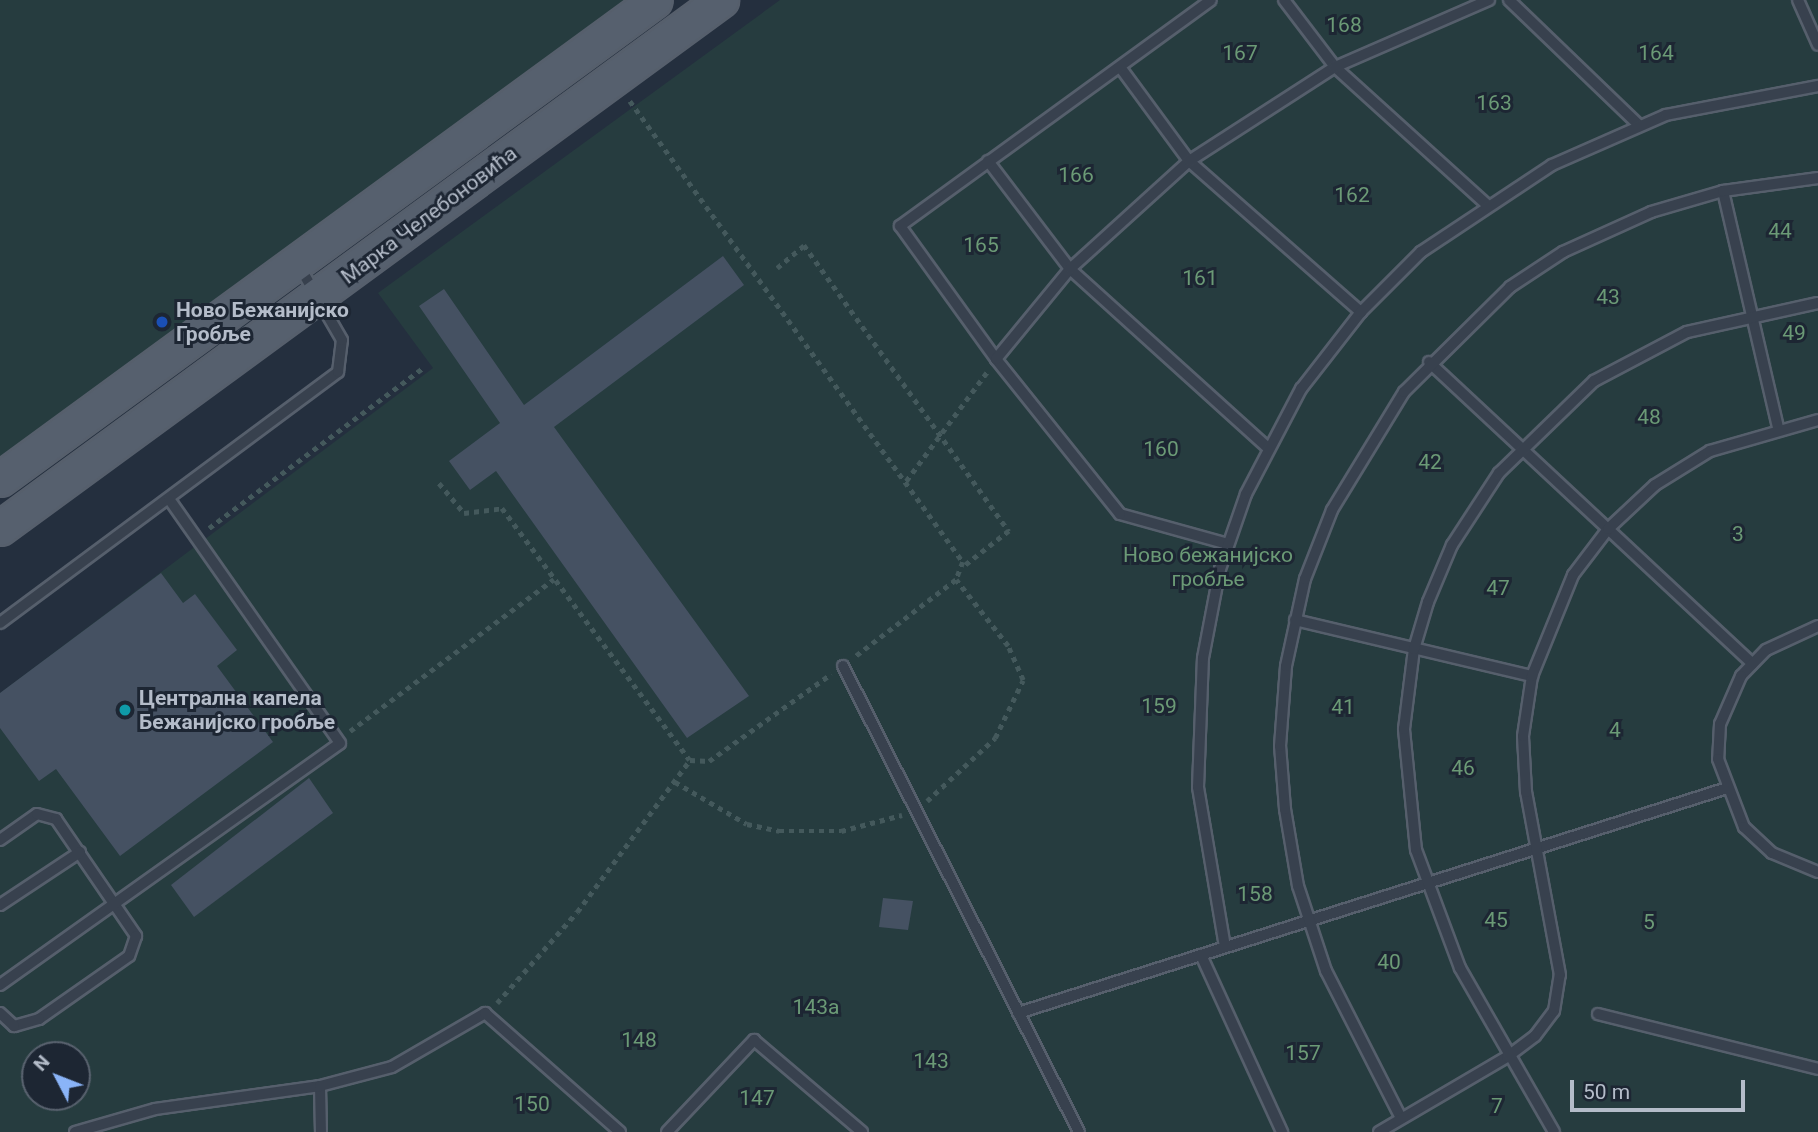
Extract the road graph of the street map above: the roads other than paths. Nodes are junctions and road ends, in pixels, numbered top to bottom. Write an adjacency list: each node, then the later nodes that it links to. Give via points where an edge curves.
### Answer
1 (655, 0): 18 (main road, Марка Челебоновића)
2 (721, 0): 20 (main road, Марка Челебоновића)
3 (1211, 0): 9 (lane)
4 (1284, 0): 10 (lane)
5 (1489, 0): 10 (lane)
6 (1509, 0): 12 (lane)
7 (1798, 0): 8 (lane)
8 (1818, 45)
9 (1121, 67): 13 (lane); 14 (lane)
10 (1335, 67): 14 (lane); 17 (lane)
11 (1818, 86): 12 (lane)
12 (1638, 124): 17 (lane, via 1552,164)
13 (988, 161): 19 (lane); 24 (lane, via 900,226)
14 (1189, 161): 19 (lane); 22 (lane)
15 (1818, 178): 16 (lane)
16 (1723, 191): 23 (lane); 25 (lane, via 1651,212 1563,252 1481,310)
17 (1487, 205): 22 (lane, via 1421,252)
18 (297, 262): 20 (lane); 30 (main road, Марка Челебоновића)
19 (1070, 269): 24 (lane); 28 (lane)
20 (321, 295): 31 (lane, via 342,340 338,372); 32 (main road, Марка Челебоновића)
21 (1818, 303): 23 (lane)
22 (1361, 312): 28 (lane, via 1301,389)
23 (1752, 314): 27 (lane); 29 (lane, via 1688,332 1624,362 1568,401)
24 (996, 359): 34 (lane, via 1120,514)
25 (1429, 362): 29 (lane); 35 (lane, via 1348,479 1317,547)
26 (1818, 420): 27 (lane)
27 (1778, 427): 33 (lane, via 1710,451 1655,485)
28 (1267, 447): 34 (lane)
29 (1519, 450): 33 (lane); 38 (lane, via 1452,545)
30 (0, 478)
31 (169, 499): 36 (lane); 48 (lane, via 340,737 323,757)
32 (0, 528)
33 (1608, 529): 39 (lane); 41 (lane, via 1573,575)
34 (1228, 544): 51 (lane, via 1203,658 1197,744 1203,835)
35 (1295, 620): 38 (lane); 50 (lane, via 1280,746 1290,846)
36 (0, 623)
37 (1818, 626): 39 (lane, via 1782,639)
38 (1414, 649): 41 (lane); 47 (lane, via 1404,772)
39 (1752, 663): 42 (lane, via 1720,724)
40 (842, 666): 55 (lane)
41 (1532, 676): 44 (lane, via 1523,736)
42 (1724, 789): 44 (lane); 46 (lane, via 1757,841 1788,863)
43 (0, 840): 45 (lane, via 46,813)
44 (1536, 849): 47 (lane); 57 (lane, via 1559,994 1543,1028)
45 (80, 852): 48 (lane); 49 (lane)
46 (1818, 872)
47 (1425, 885): 50 (lane); 57 (lane)
48 (116, 904): 53 (lane); 54 (lane, via 136,936 129,956 39,1019 14,1026)
49 (0, 905)
50 (1307, 921): 51 (lane); 60 (lane, via 1348,1020)
51 (1225, 947): 52 (lane)
52 (1201, 955): 55 (lane); 67 (lane)
53 (0, 985)
54 (0, 1013)
55 (1018, 1013): 66 (lane)
56 (1598, 1014): 58 (lane)
57 (1507, 1057): 60 (lane); 69 (lane)
58 (1818, 1069)
59 (320, 1086): 61 (lane, via 215,1098); 62 (lane); 63 (lane, via 392,1067 485,1013)
60 (1401, 1118): 68 (lane)
61 (75, 1132)
62 (321, 1132)
63 (620, 1132)
64 (667, 1132): 65 (lane, via 754,1040)
65 (862, 1132)
66 (1079, 1132)
67 (1282, 1132)
68 (1379, 1132)
69 (1554, 1132)

